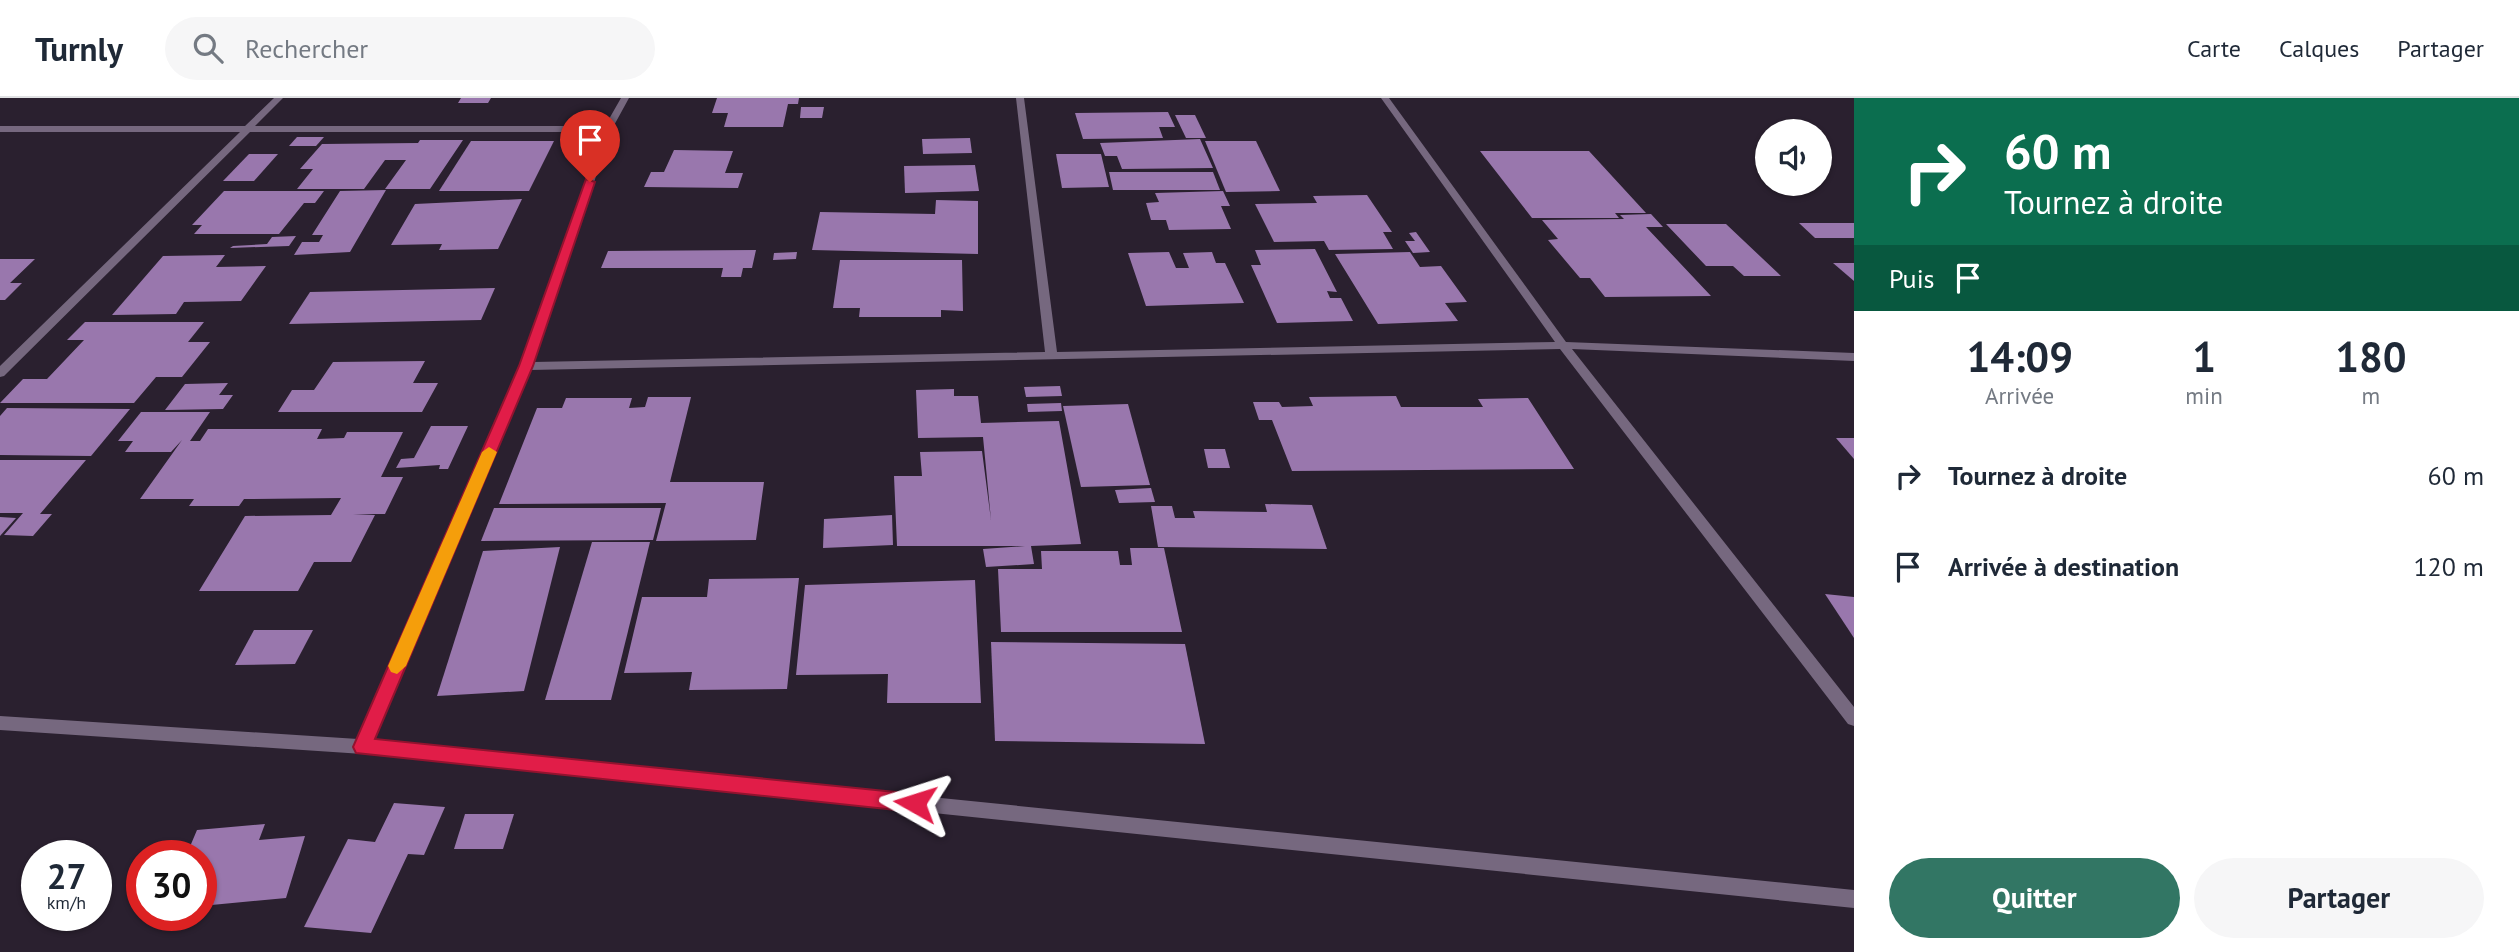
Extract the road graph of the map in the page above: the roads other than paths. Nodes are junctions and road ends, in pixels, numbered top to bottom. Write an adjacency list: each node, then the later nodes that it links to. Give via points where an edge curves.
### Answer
1 (279, 98): 6 (street)
2 (625, 98): 7 (street)
3 (1020, 98): 9 (street)
4 (1385, 98): 8 (street)
5 (0, 129): 6 (street)
6 (248, 129): 7 (street); 12 (street)
7 (608, 129): 11 (street)
8 (1563, 345): 9 (street); 10 (street); 13 (street)
9 (1052, 357): 11 (street)
10 (1854, 357)
11 (526, 366): 15 (street)
12 (0, 373)
13 (1854, 719)
14 (0, 723): 15 (street)
15 (363, 747): 16 (street)
16 (1854, 899)

